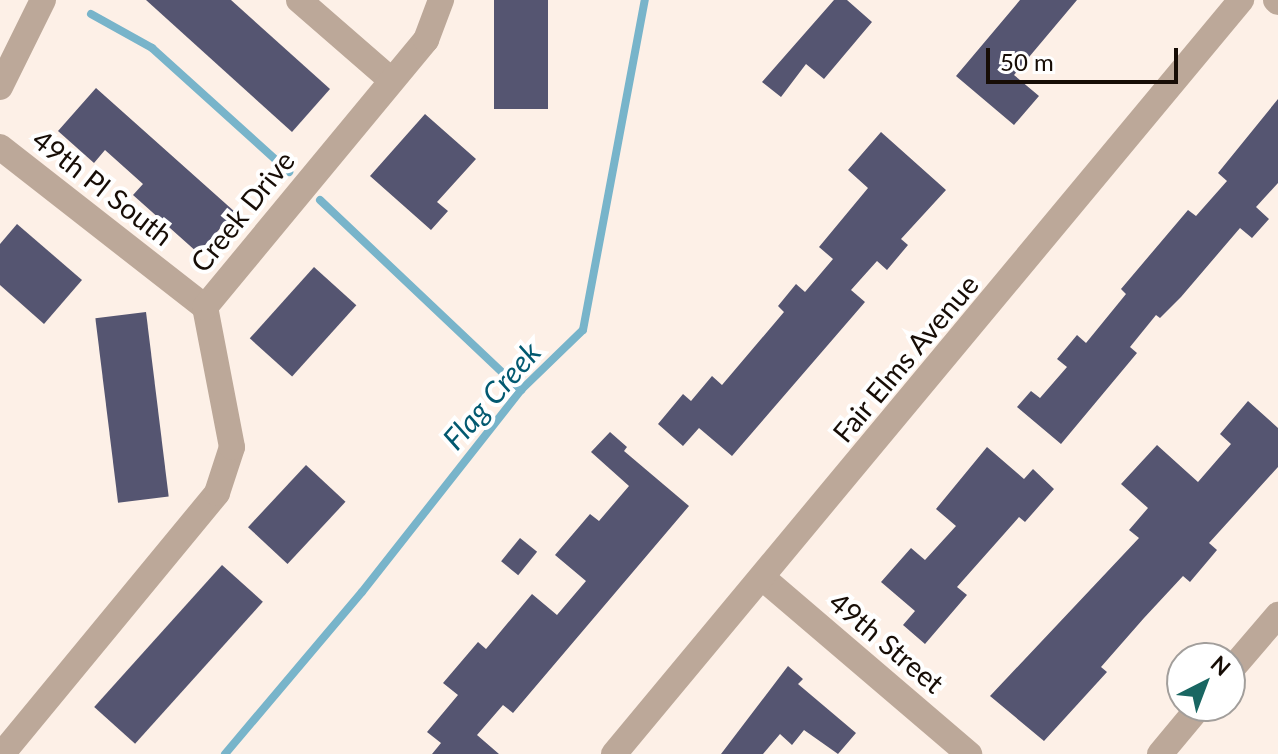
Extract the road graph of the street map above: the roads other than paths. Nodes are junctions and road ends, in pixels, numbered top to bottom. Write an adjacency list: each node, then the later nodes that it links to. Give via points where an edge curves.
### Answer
1 (43, 0): 6 (street)
2 (299, 0): 5 (street)
3 (441, 0): 5 (street, Creek Drive, via 426,40)
4 (1241, 0): 9 (street, Fair Elms Avenue)
5 (391, 80): 8 (street, Creek Drive)
6 (0, 87)
7 (0, 147): 8 (street, 49th Pl South)
8 (205, 307): 13 (street, Creek Drive, via 232,447 217,493)
9 (764, 579): 14 (street, Fair Elms Avenue); 15 (street, 49th Street)
10 (1278, 615): 11 (street)
11 (1246, 652)
12 (1187, 722): 16 (street)
13 (2, 754)
14 (614, 754)
15 (969, 754)
16 (1160, 754)

